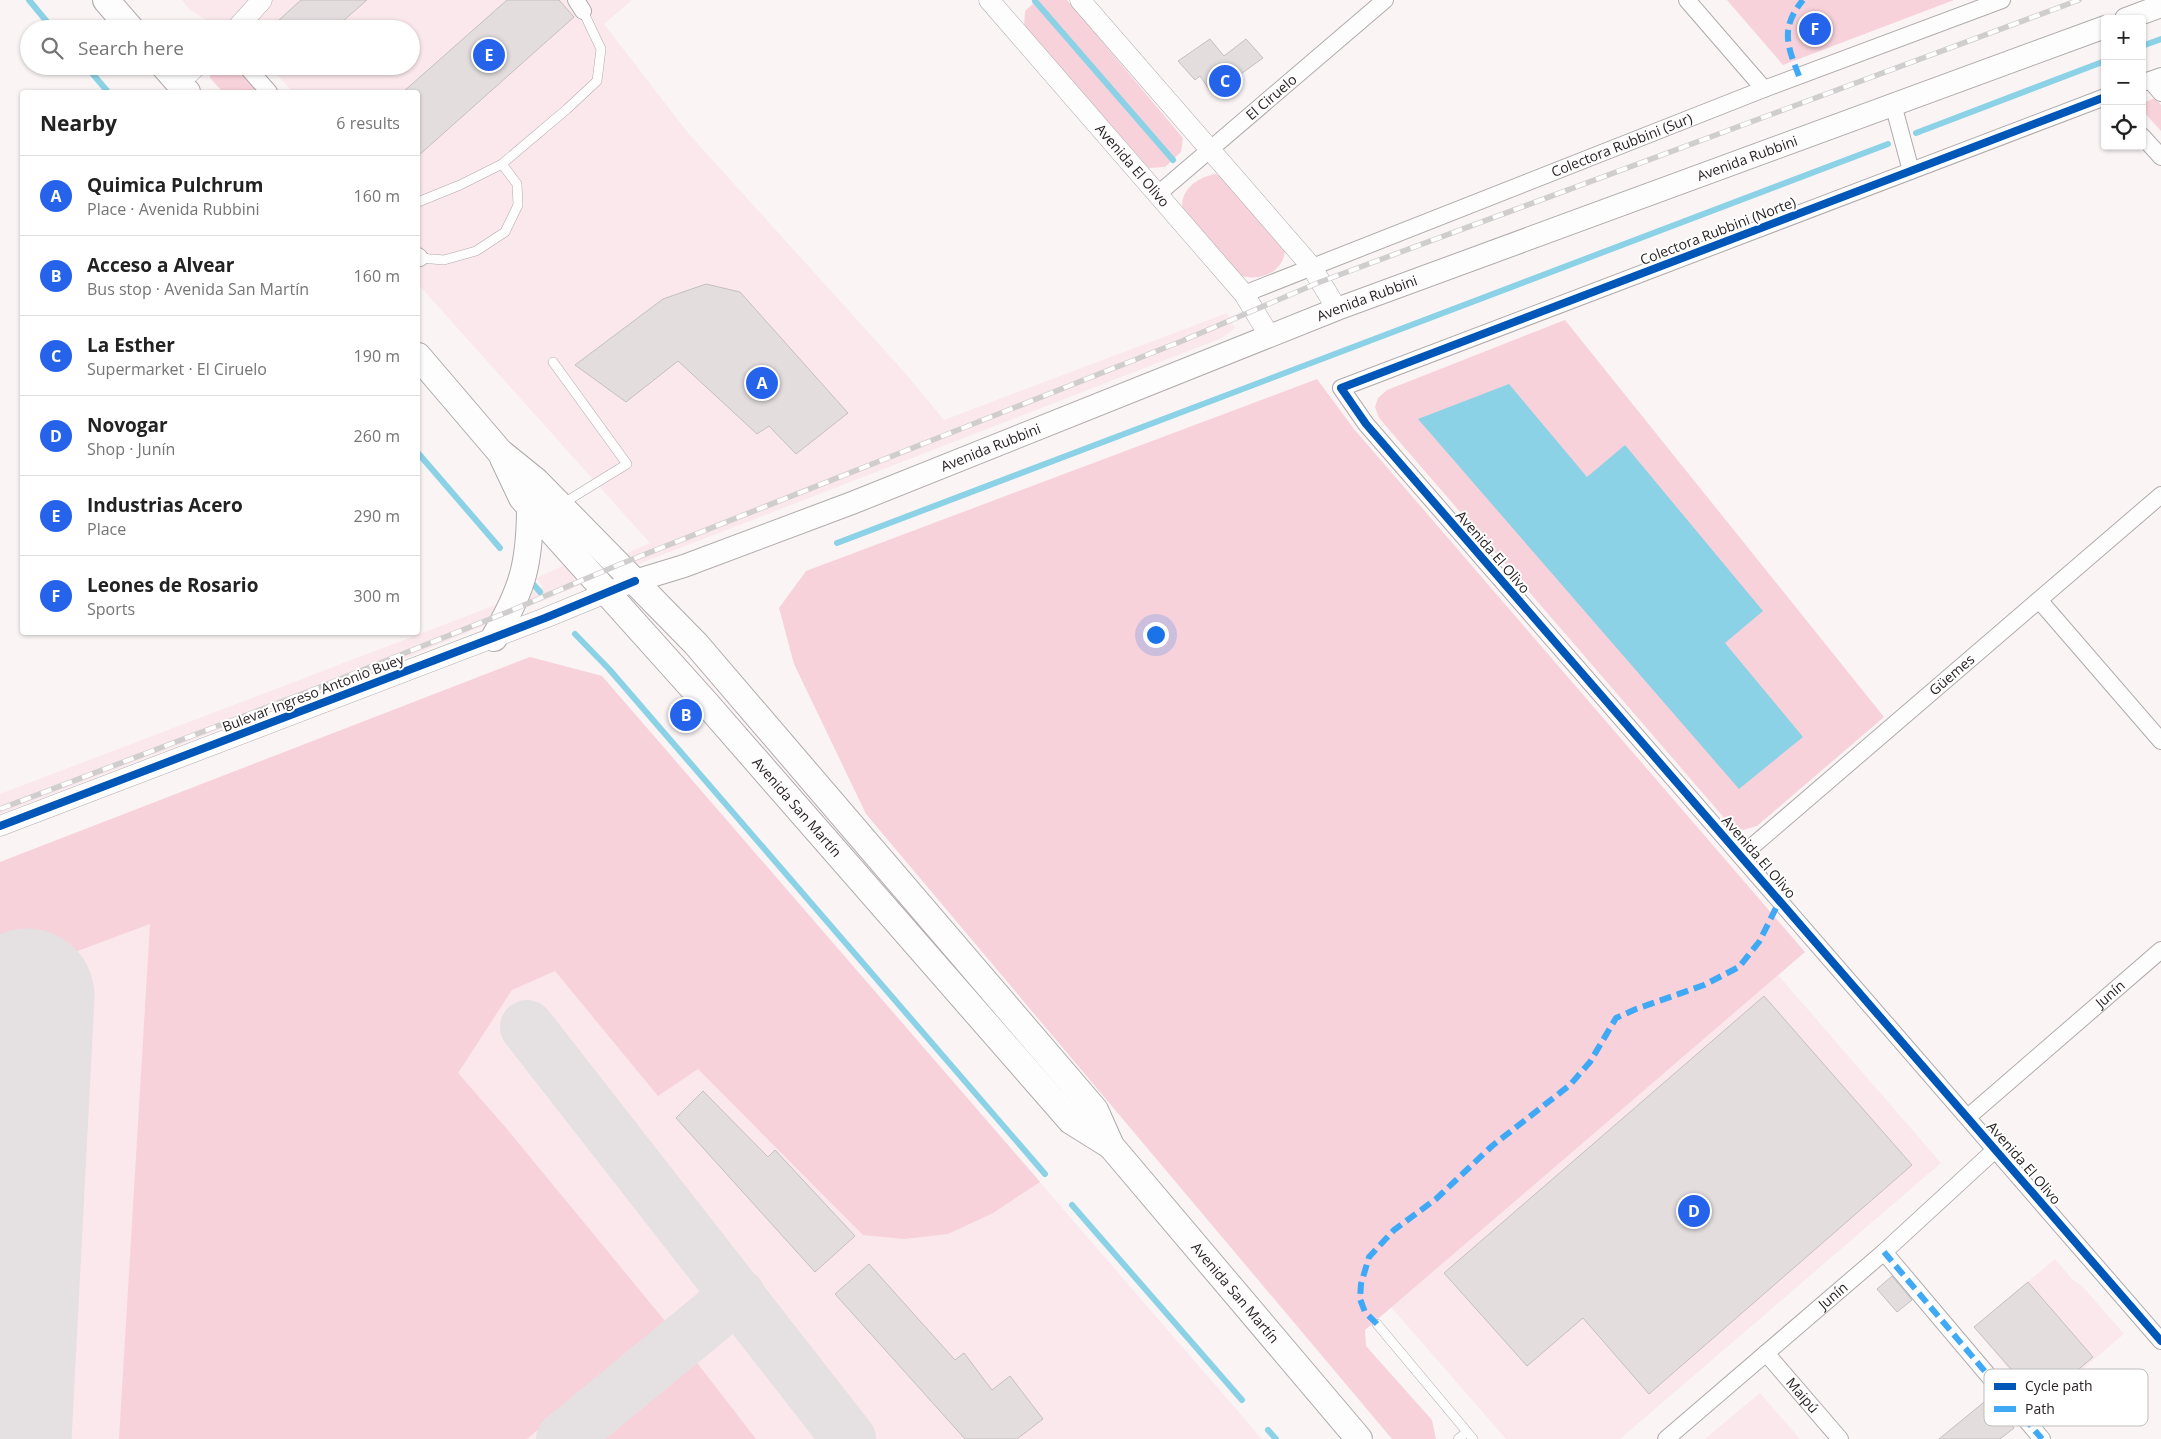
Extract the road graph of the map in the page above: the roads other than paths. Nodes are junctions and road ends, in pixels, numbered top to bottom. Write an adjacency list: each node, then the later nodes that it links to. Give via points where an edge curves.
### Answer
1 (106, 0): 11 (main road)
2 (262, 0): 12 (street)
3 (1080, 0): 22 (street)
4 (1385, 0): 22 (street, El Ciruelo)
5 (1687, 0): 16 (street)
6 (2002, 0): 16 (street, Colectora Rubbini (Sur))
7 (999, 4): 26 (street, Avenida El Olivo)
8 (579, 5): 24 (lane, via 601,49 597,81)
9 (2161, 6): 10 (main road)
10 (2137, 15)
11 (123, 20)
12 (244, 20)
13 (2101, 28): 20 (main road, Avenida Rubbini)
14 (254, 75): 17 (street)
15 (2151, 80): 18 (street)
16 (1764, 89): 29 (street, Colectora Rubbini (Sur))
17 (267, 90)
18 (2161, 93)
19 (2101, 100): 25 (street, Colectora Rubbini (Norte))
20 (1893, 104): 25 (street); 31 (main road, Avenida Rubbini)
21 (2146, 140): 23 (street)
22 (1210, 150): 26 (street, El Ciruelo); 29 (street)
23 (2161, 157)
24 (502, 164): 27 (lane); 28 (lane, via 517,184 518,205 505,232 476,251 444,260)
25 (1911, 171): 35 (street, Colectora Rubbini (Norte))
26 (1158, 194): 30 (street, Avenida El Olivo)
27 (420, 201)
28 (420, 257)
29 (1311, 266): 30 (street, Colectora Rubbini (Sur)); 31 (street)
30 (1244, 294): 32 (street, Avenida El Olivo)
31 (1337, 309): 32 (main road, Avenida Rubbini)
32 (1269, 335): 40 (main road, Avenida Rubbini, via 852,503)
33 (420, 358): 36 (main road, Avenida San Martín)
34 (553, 362): 39 (lane, via 627,464)
35 (1341, 388): 46 (street, Avenida El Olivo, via 1366,424)
36 (500, 452): 38 (main road, Avenida San Martín, via 522,498); 39 (main road, Avenida San Martín, via 536,481)
37 (2161, 495): 42 (street, Güemes)
38 (530, 506): 41 (main road, Avenida San Martín); 43 (main road, via 526,570 510,611)
39 (560, 506): 40 (main road, Avenida San Martín)
40 (635, 581): 41 (street, Bulevar Ingreso Antonio Buey); 49 (main road, Avenida San Martín, via 696,644 1095,1110)
41 (607, 593): 43 (street, Bulevar Ingreso Antonio Buey); 49 (main road, Avenida San Martín, via 1071,1120)
42 (2038, 600): 44 (street); 46 (street, Güemes)
43 (494, 638): 45 (street, Bulevar Ingreso Antonio Buey)
44 (2161, 741)
45 (0, 826)
46 (1741, 856): 48 (street, Avenida El Olivo)
47 (2161, 950): 48 (street, Junín)
48 (1968, 1117): 50 (street, Avenida El Olivo)
49 (1111, 1146): 58 (main road, Avenida San Martín)
50 (1996, 1149): 51 (street, Junín); 53 (street, Avenida El Olivo)
51 (1884, 1252): 54 (street, Junín); 55 (street)
52 (1377, 1324): 57 (lane)
53 (2161, 1341)
54 (1766, 1353): 61 (street, Junín); 62 (street, Maipú)
55 (1984, 1370)
56 (2031, 1426): 63 (street)
57 (1467, 1432): 59 (lane); 60 (lane)
58 (1359, 1439)
59 (1458, 1439)
60 (1473, 1439)
61 (1666, 1439)
62 (1840, 1439)
63 (2042, 1439)

